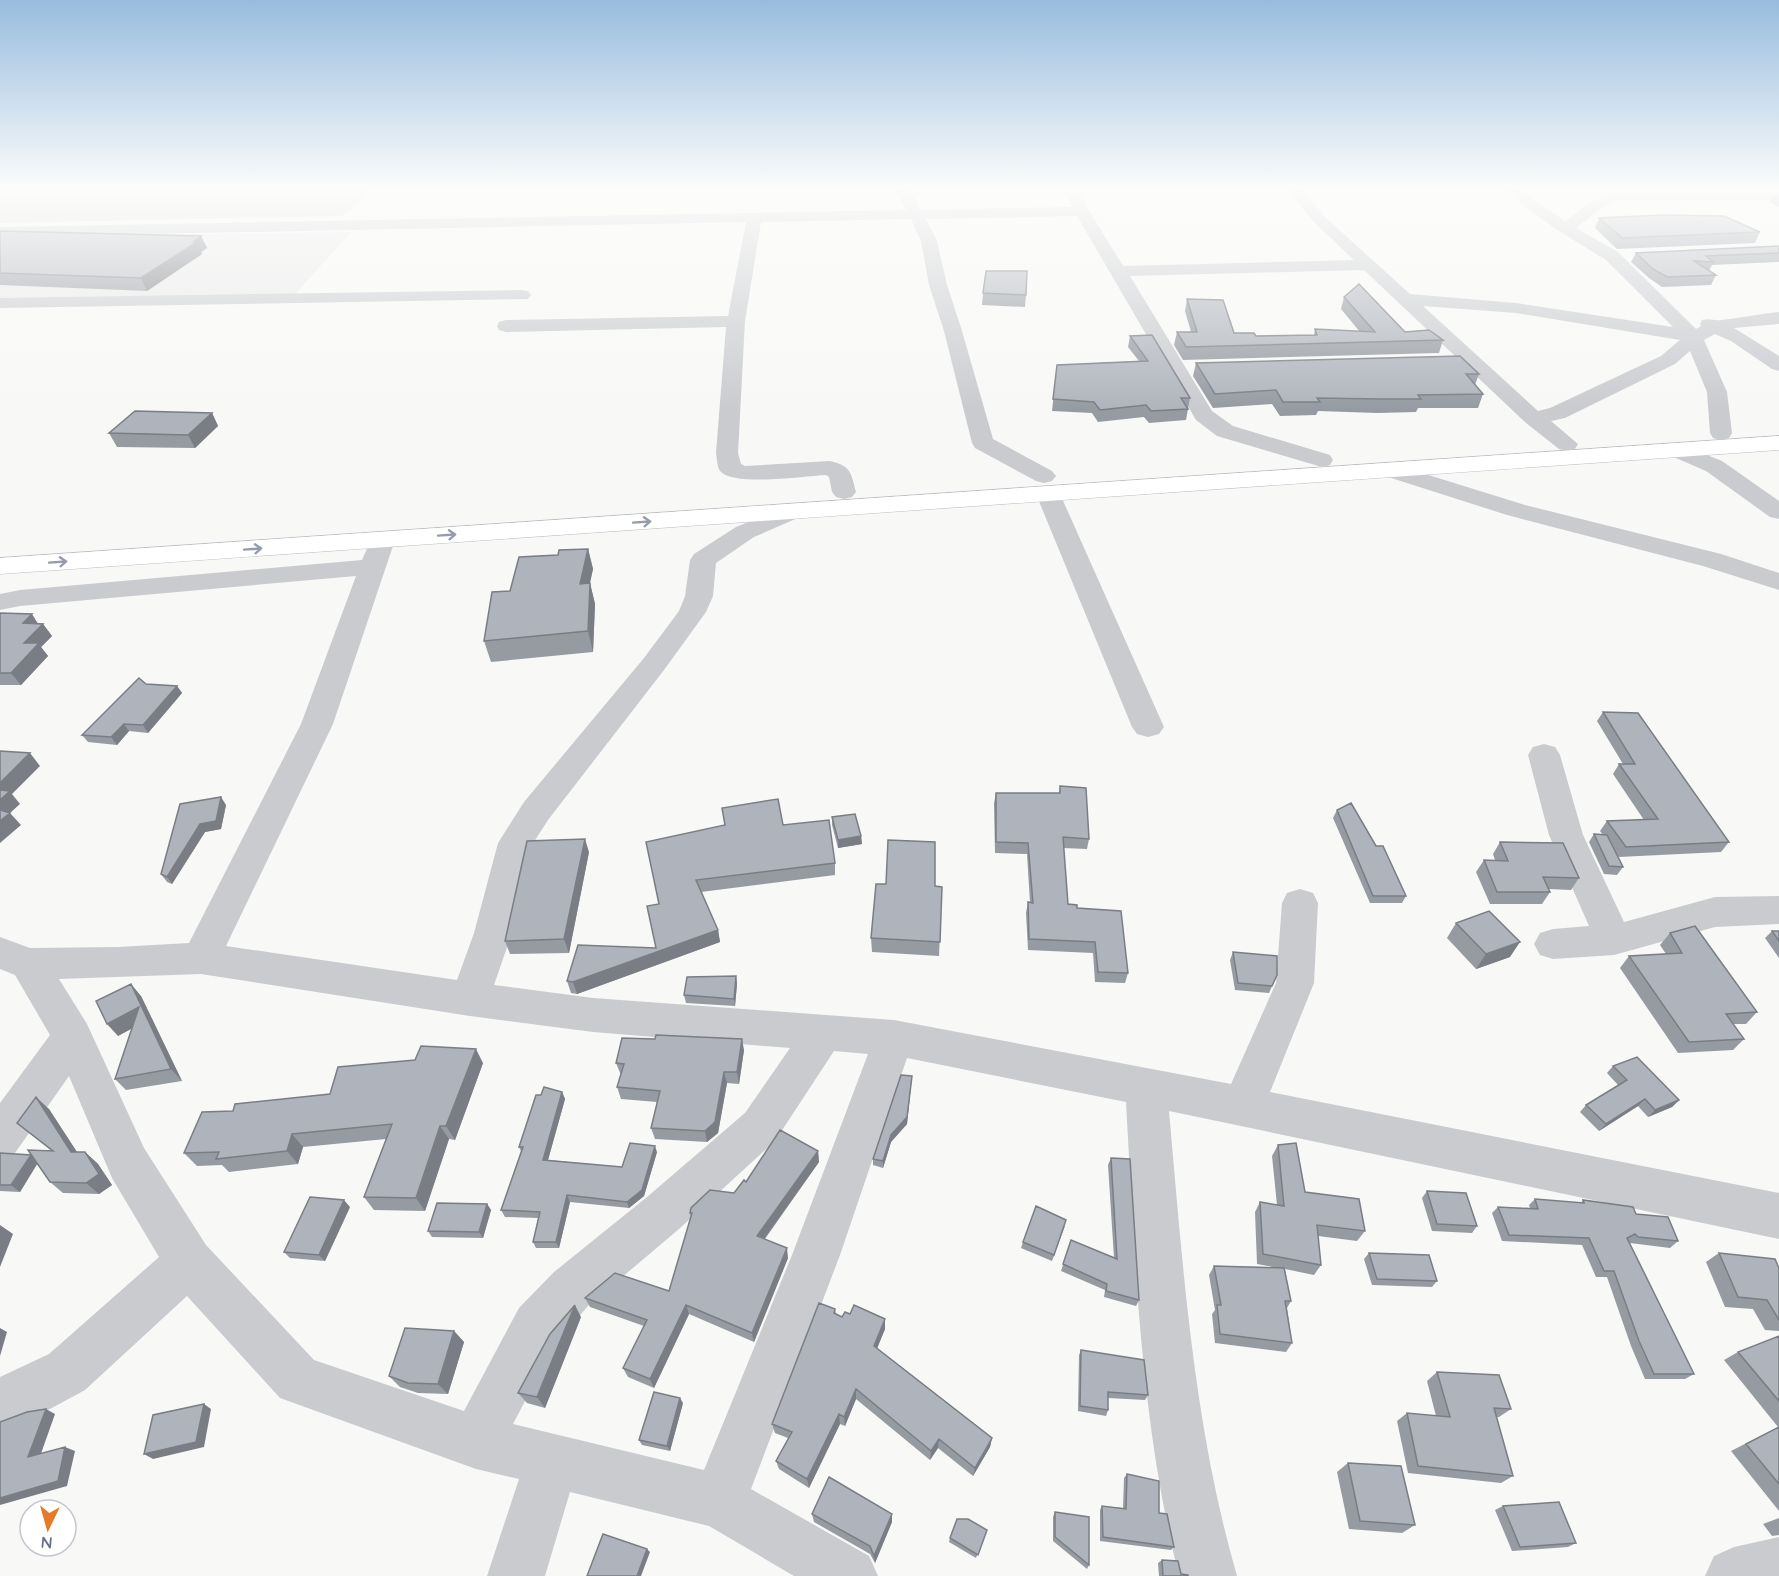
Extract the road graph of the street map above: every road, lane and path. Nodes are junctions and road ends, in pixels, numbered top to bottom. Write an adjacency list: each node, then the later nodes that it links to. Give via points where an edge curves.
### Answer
1 (746, 263): 13 (street)
2 (933, 263): 30 (street, via 983,443)
3 (1114, 263): 7 (street)
4 (1367, 263): 6 (street)
5 (1620, 263): 11 (street)
6 (1370, 265): 7 (street); 9 (street)
7 (1119, 271): 21 (street)
8 (522, 295): 10 (street)
9 (1407, 299): 16 (street, via 1516,308); 18 (street)
10 (0, 303)
11 (1670, 311): 15 (street); 16 (street)
12 (1779, 318): 15 (street)
13 (736, 321): 14 (street); 31 (street, via 727,453 730,468 742,473 830,468 840,473)
14 (507, 326)
15 (1717, 326): 16 (street); 19 (street)
16 (1693, 337): 22 (street, via 1668,360 1557,413); 24 (street, via 1717,392)
17 (1448, 360): 18 (street)
18 (1472, 360): 22 (street)
19 (1779, 365)
20 (1200, 367): 21 (street)
21 (1177, 368): 28 (street, via 1204,415 1225,431)
22 (1534, 418): 26 (street)
23 (1779, 429): 24 (main road)
24 (1721, 433): 26 (main road)
25 (1779, 443): 27 (main road)
26 (1567, 444): 28 (main road)
27 (1677, 450): 29 (main road); 33 (street, via 1714,466)
28 (1322, 460): 30 (main road)
29 (1393, 471): 30 (main road); 37 (street, via 1516,510 1712,560)
30 (1046, 485): 31 (main road); 32 (main road); 39 (street)
31 (844, 492): 34 (main road)
32 (792, 512): 35 (main road, one-way to 32); 47 (street, via 745,532 703,560 699,596 692,612 514,843 493,933)
33 (1779, 512)
34 (0, 548)
35 (377, 553): 36 (main road, one-way to 35); 38 (street); 46 (street, via 317,724)
36 (0, 566)
37 (1779, 582)
38 (0, 602)
39 (1148, 727)
40 (1544, 755): 43 (street, via 1566,835)
41 (1300, 903): 52 (street, via 1295,983)
42 (1779, 910): 43 (street, via 1715,912)
43 (1614, 940): 44 (street)
44 (1554, 944)
45 (14, 958): 46 (street, via 118,963); 49 (street)
46 (201, 958): 47 (street)
47 (470, 999): 48 (street, via 593,1015)
48 (824, 1032): 50 (street); 57 (street, via 760,1127 571,1289 537,1326)
49 (73, 1037): 53 (street); 55 (street, via 128,1163)
50 (894, 1038): 51 (street); 59 (street, via 816,1255)
51 (1146, 1087): 52 (street); 63 (street, via 1165,1344 1191,1513)
52 (1243, 1106): 54 (street)
53 (0, 1138)
54 (1779, 1216)
55 (189, 1262): 56 (street, via 67,1372); 57 (street, via 298,1380)
56 (0, 1403)
57 (476, 1442): 58 (street)
58 (552, 1460): 59 (street); 61 (street)
59 (719, 1500): 62 (street)
60 (1779, 1565): 64 (street)
61 (516, 1576)
62 (849, 1576)
63 (1208, 1576)
64 (1734, 1576)

